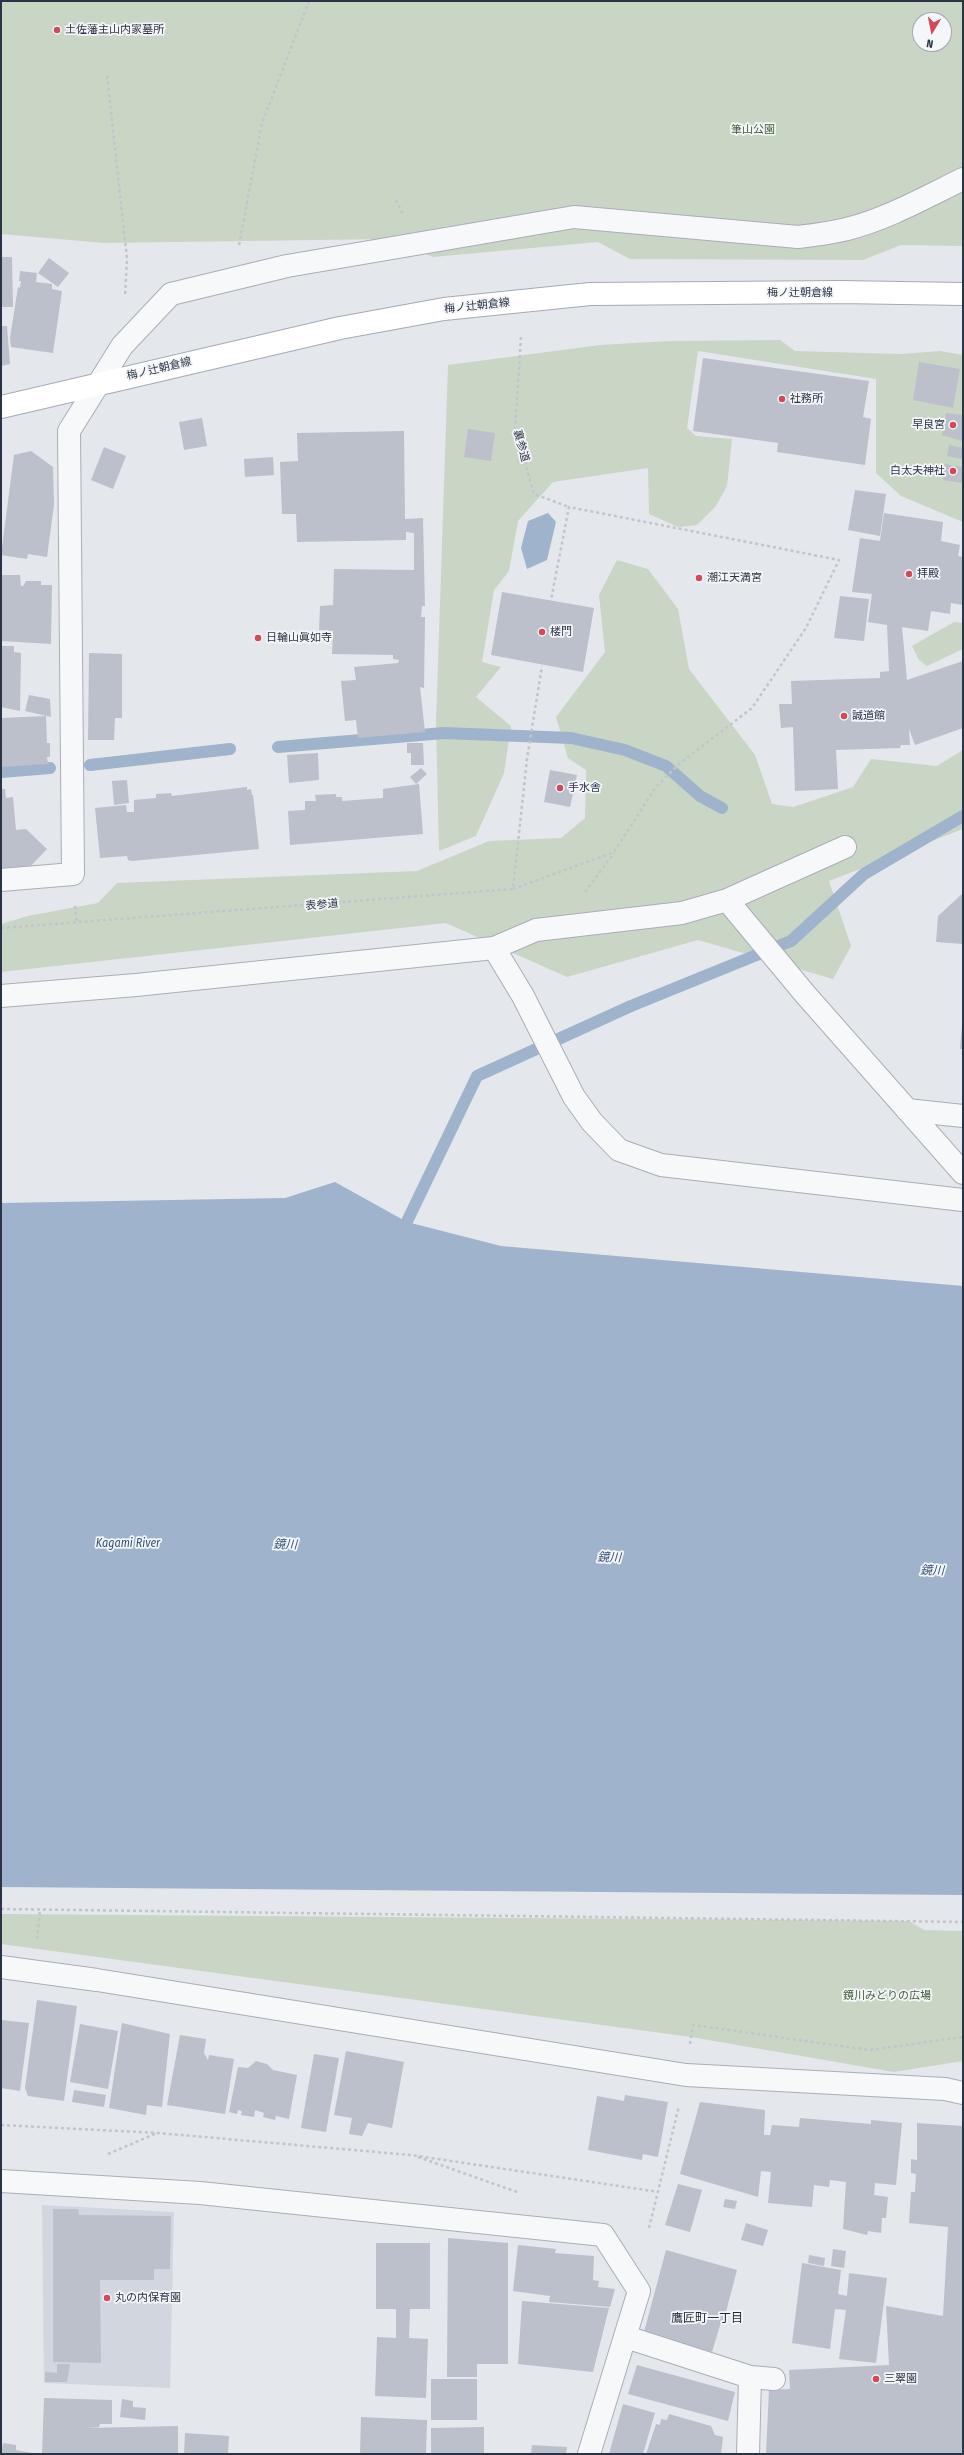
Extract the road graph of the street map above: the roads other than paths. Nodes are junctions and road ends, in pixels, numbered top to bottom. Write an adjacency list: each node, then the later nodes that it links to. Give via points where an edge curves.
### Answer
1 (963, 179): 3 (street, via 888,214 848,229 823,234 798,237 574,217 287,266 171,294 122,346)
2 (963, 294): 3 (main road, 梅ノ辻朝倉線, via 590,294 444,308 340,328)
3 (98, 383): 4 (main road, 梅ノ辻朝倉線); 6 (street, via 69,431 73,874)
4 (1, 407)
5 (845, 847): 7 (street)
6 (1, 880)
7 (727, 900): 8 (street, via 682,913 536,930); 10 (street)
8 (494, 948): 9 (street, via 136,985); 13 (street, via 523,996 574,1097 592,1122 619,1150 660,1165)
9 (1, 996)
10 (907, 1110): 11 (street); 12 (street)
11 (963, 1116)
12 (963, 1173)
13 (963, 1200)
14 (1, 1967): 15 (street, via 97,1980 686,2075)
15 (957, 2089)
16 (1, 2181): 17 (street, via 200,2193 603,2235 639,2291)
17 (626, 2337): 18 (street); 20 (street)
18 (750, 2377): 19 (street); 21 (street)
19 (774, 2379)
20 (589, 2454)
21 (748, 2454)

